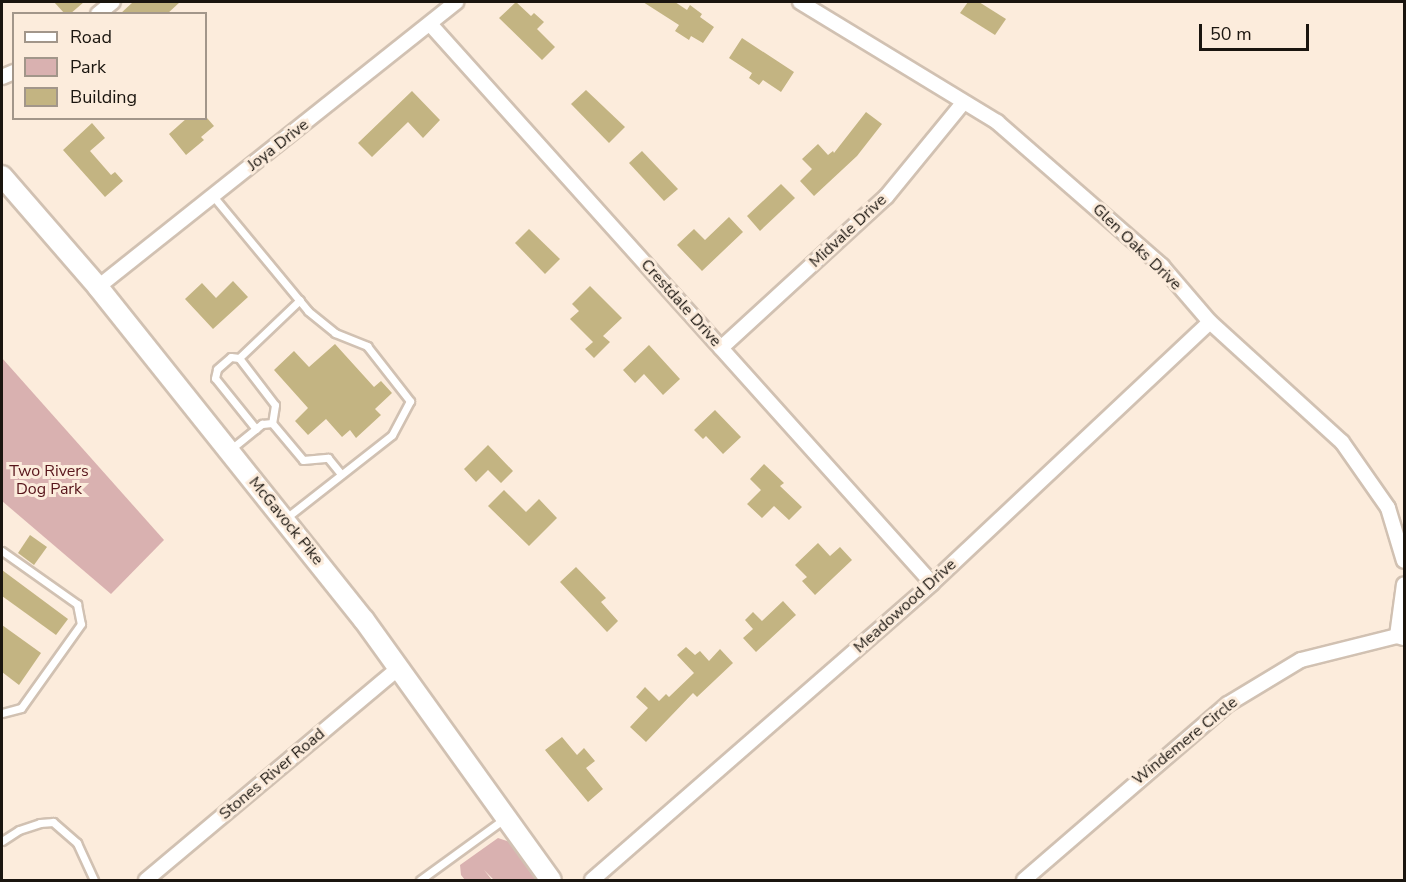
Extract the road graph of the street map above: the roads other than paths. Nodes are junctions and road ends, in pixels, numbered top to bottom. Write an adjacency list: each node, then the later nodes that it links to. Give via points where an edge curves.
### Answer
1 (113, 2): 4 (street)
2 (456, 2): 5 (street, Joya Drive)
3 (800, 2): 6 (street, Glen Oaks Drive)
4 (100, 12)
5 (430, 24): 8 (street, Joya Drive); 12 (street, Crestdale Drive)
6 (963, 103): 11 (street, Glen Oaks Drive, via 997,122 1162,266); 12 (street, Midvale Drive, via 886,197)
7 (2, 176): 9 (main road, McGavock Pike)
8 (213, 196): 9 (street, Joya Drive); 10 (lane)
9 (98, 287): 16 (main road, McGavock Pike)
10 (300, 300): 13 (lane); 17 (lane, via 335,333 367,346 410,401 392,435)
11 (1210, 322): 20 (street, Glen Oaks Drive, via 1342,442 1388,508); 21 (street, Meadowood Drive)
12 (721, 348): 21 (street, Crestdale Drive)
13 (239, 358): 14 (lane, via 275,405); 15 (lane, via 231,357 217,369 215,378)
14 (272, 423): 15 (lane); 17 (lane, via 303,460 328,458)
15 (256, 429): 16 (lane)
16 (229, 451): 18 (main road, McGavock Pike)
17 (342, 474): 18 (lane)
18 (284, 519): 24 (main road, McGavock Pike)
19 (2, 551): 25 (lane, via 77,604 81,624 21,708)
20 (1404, 561)
21 (932, 583): 32 (street, Meadowood Drive)
22 (1404, 584): 23 (street)
23 (1401, 637): 33 (street, Windemere Circle, via 1301,660 1228,704)
24 (399, 668): 26 (main road, McGavock Pike); 29 (street, Stones River Road)
25 (2, 713)
26 (506, 818): 30 (lane); 31 (main road, McGavock Pike)
27 (2, 841): 28 (lane, via 19,830 53,822 77,843)
28 (94, 880)
29 (146, 880)
30 (420, 880)
31 (551, 880)
32 (592, 880)
33 (1023, 880)

